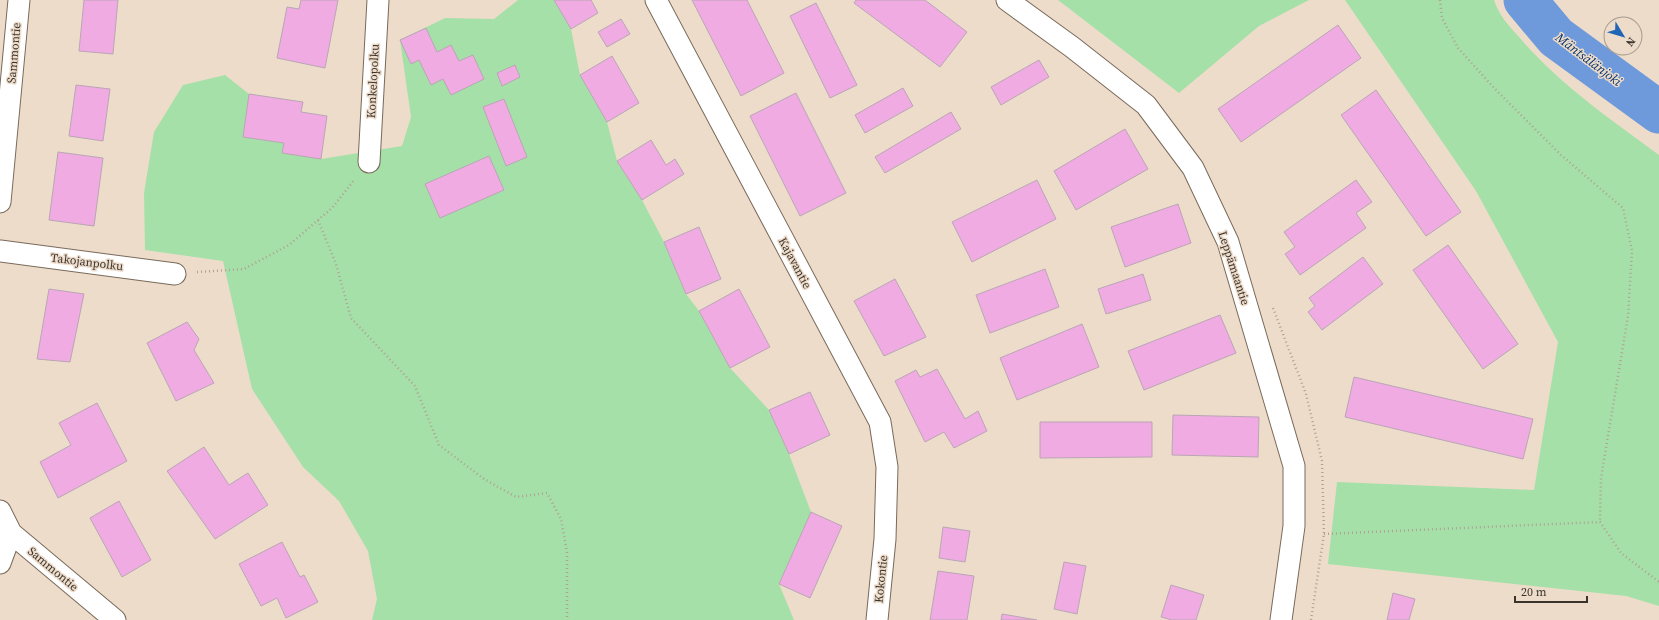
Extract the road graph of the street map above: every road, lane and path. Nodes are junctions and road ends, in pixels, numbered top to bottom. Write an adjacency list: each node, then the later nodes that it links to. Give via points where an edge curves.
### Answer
1 (19, 0): 7 (street, Sammontie)
2 (378, 0): 6 (street, Konkelopolku)
3 (656, 0): 15 (street, Kajavantie, via 880,422 887,467)
4 (1007, 0): 21 (street, Leppämaantie, via 1146,105 1193,168 1228,242 1294,466 1294,526)
5 (1440, 0): 12 (path, via 1442,18 1458,48 1561,155 1623,208 1632,251 1628,316 1601,478)
6 (369, 162): 8 (path, via 332,208)
7 (0, 202)
8 (318, 220): 10 (path, via 289,245 244,269); 19 (path, via 336,264 351,318 415,386 439,445 484,479 516,497 548,493 561,519 567,552)
9 (0, 251): 10 (street, Takojanpolku)
10 (175, 274)
11 (0, 511): 13 (street, Sammontie)
12 (1600, 522): 14 (path); 17 (path, via 1621,553)
13 (11, 533): 16 (street); 18 (street, Sammontie)
14 (1324, 534)
15 (885, 539): 20 (street, Kokontie)
16 (0, 563)
17 (1659, 582)
18 (114, 620)
19 (567, 620)
20 (877, 620)
21 (1281, 620)

